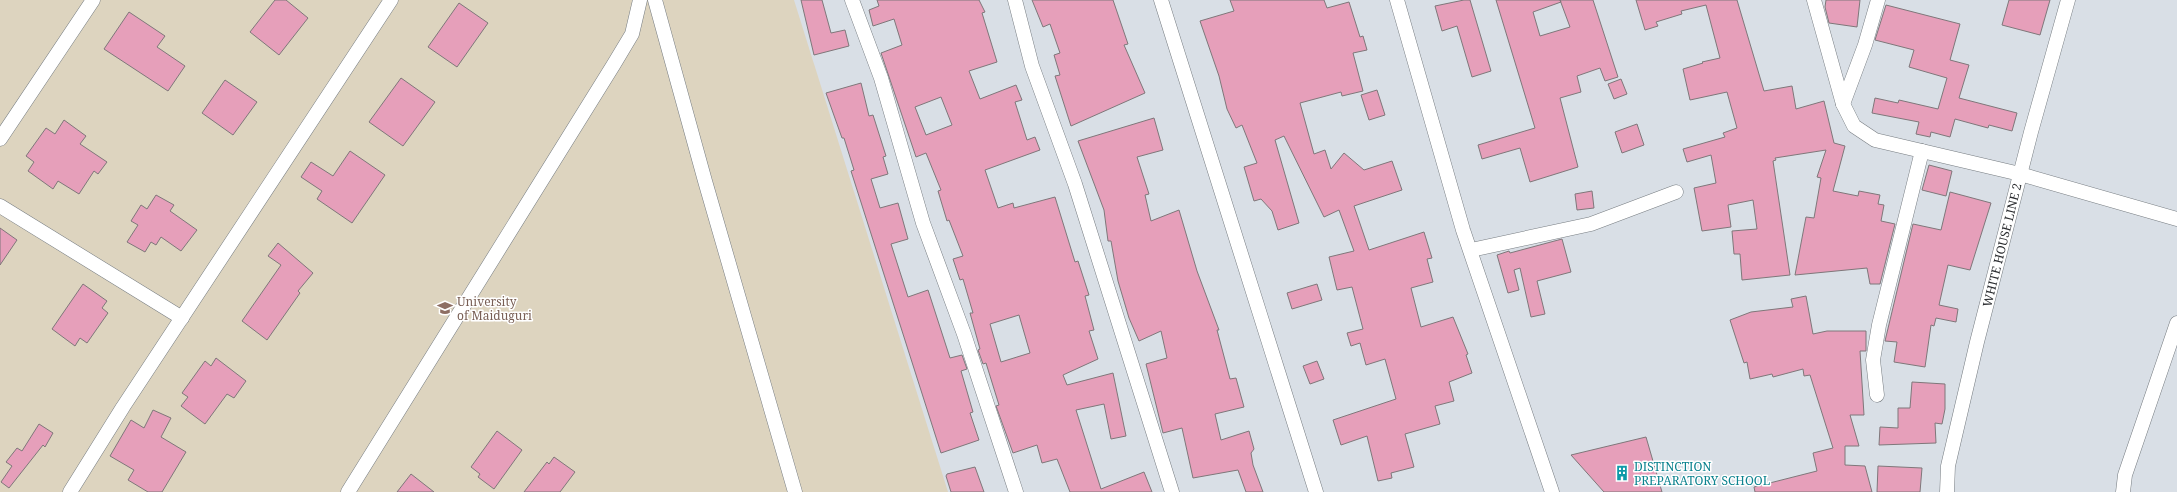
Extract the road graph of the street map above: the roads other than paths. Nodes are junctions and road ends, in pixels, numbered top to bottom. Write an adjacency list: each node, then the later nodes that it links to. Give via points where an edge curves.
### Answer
1 (93, 0): 13 (street)
2 (391, 0): 20 (street)
3 (640, 0): 24 (street, via 632,34)
4 (655, 0): 25 (street)
5 (852, 0): 26 (street, via 880,78 923,223 964,334)
6 (1015, 0): 27 (street, via 1032,66 1075,184)
7 (1161, 0): 28 (street)
8 (1397, 0): 19 (street)
9 (1814, 0): 12 (street)
10 (1878, 0): 12 (street)
11 (2068, 0): 15 (street, WHITE HOUSE LINE 2)
12 (1843, 104): 14 (street, via 1854,126 1875,140)
13 (0, 139)
14 (1922, 151): 15 (street); 22 (street, via 1879,325 1873,360)
15 (2020, 174): 18 (street); 30 (street, WHITE HOUSE LINE 2, via 1948,466)
16 (1676, 192): 19 (street, via 1591,224)
17 (0, 206): 20 (street)
18 (2177, 220)
19 (1471, 250): 29 (street)
20 (182, 318): 23 (street)
21 (2177, 322): 31 (street, via 2125,475)
22 (1877, 395)
23 (70, 492)
24 (348, 492)
25 (794, 492)
26 (1016, 492)
27 (1172, 492)
28 (1316, 492)
29 (1552, 492)
30 (1947, 492)
31 (2123, 492)

